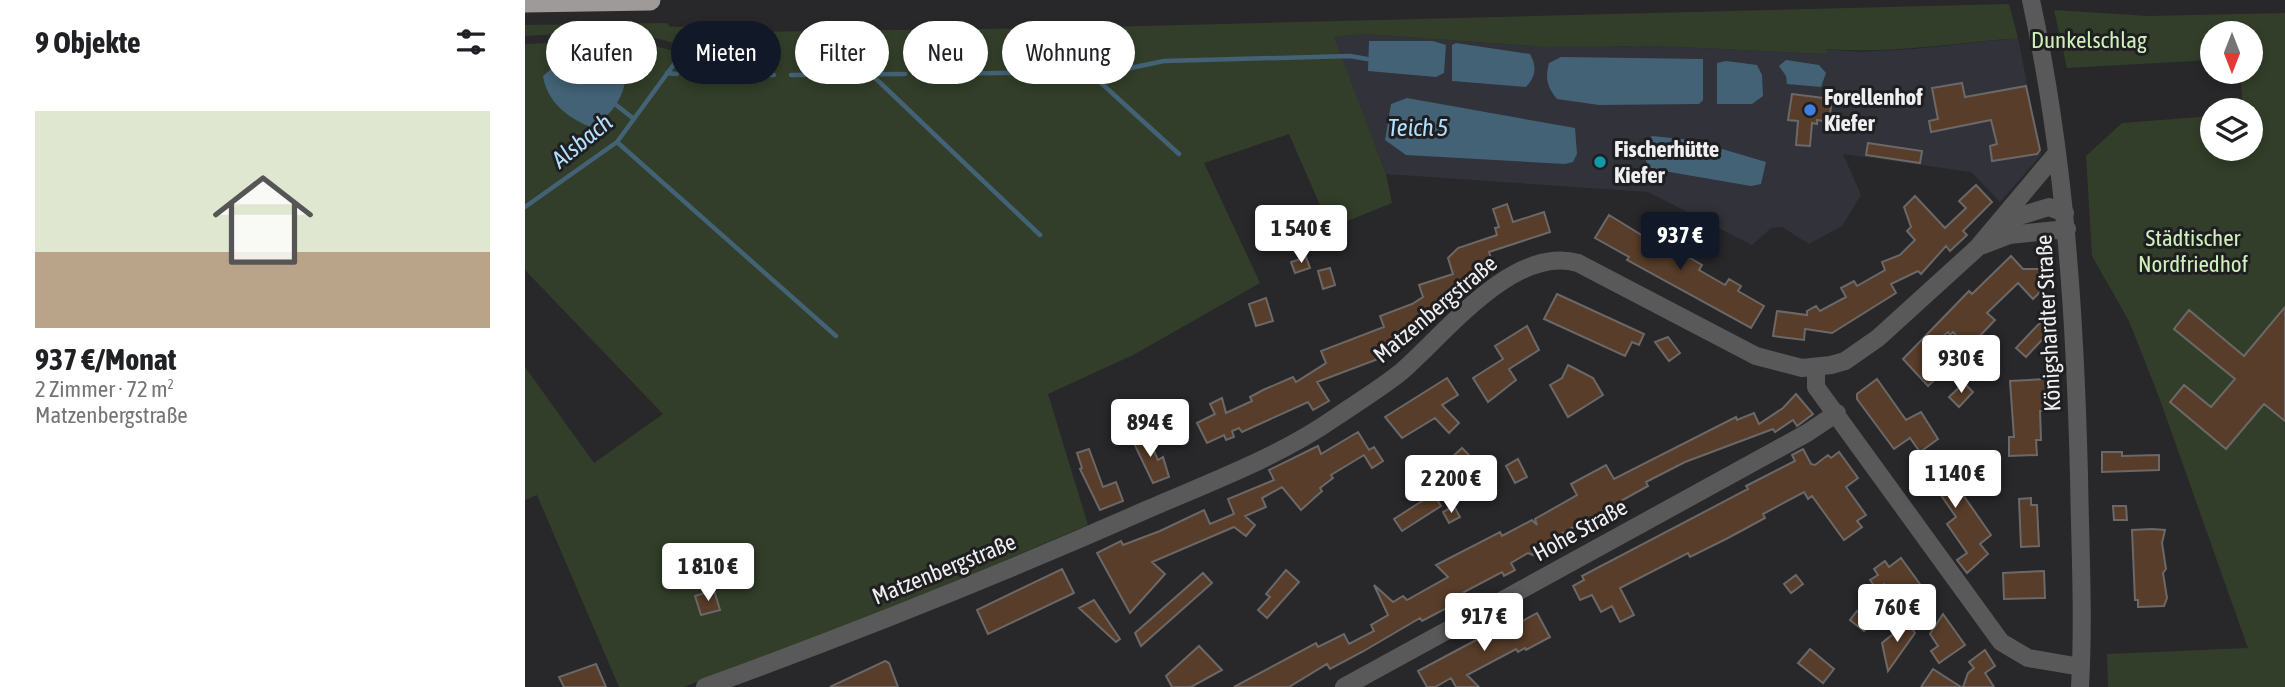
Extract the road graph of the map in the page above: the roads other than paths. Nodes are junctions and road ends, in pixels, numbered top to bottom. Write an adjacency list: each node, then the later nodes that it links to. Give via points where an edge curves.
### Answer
1 (650, 0): 2 (highway)
2 (525, 2)
3 (2032, 4): 4 (street, Königshardter Straße)
4 (2056, 154): 5 (street, Königshardter Straße); 6 (street)
5 (2066, 221): 6 (street, via 2049,207); 7 (street); 10 (street, Königshardter Straße, via 2077,396)
6 (1998, 223): 7 (street)
7 (1977, 248): 8 (street, via 1870,344 1845,360)
8 (1816, 367): 9 (street, via 1817,387); 11 (street, Matzenbergstraße, via 1794,367 1756,356 1578,263 1558,260 1529,266 1506,277 1399,374 1273,454 832,641)
9 (1837, 412): 10 (street, via 2001,642 2028,658); 12 (street, Hohe Straße, via 1807,433)
10 (2081, 667): 13 (street, Königshardter Straße)
11 (705, 687)
12 (1344, 687)
13 (2080, 687)

